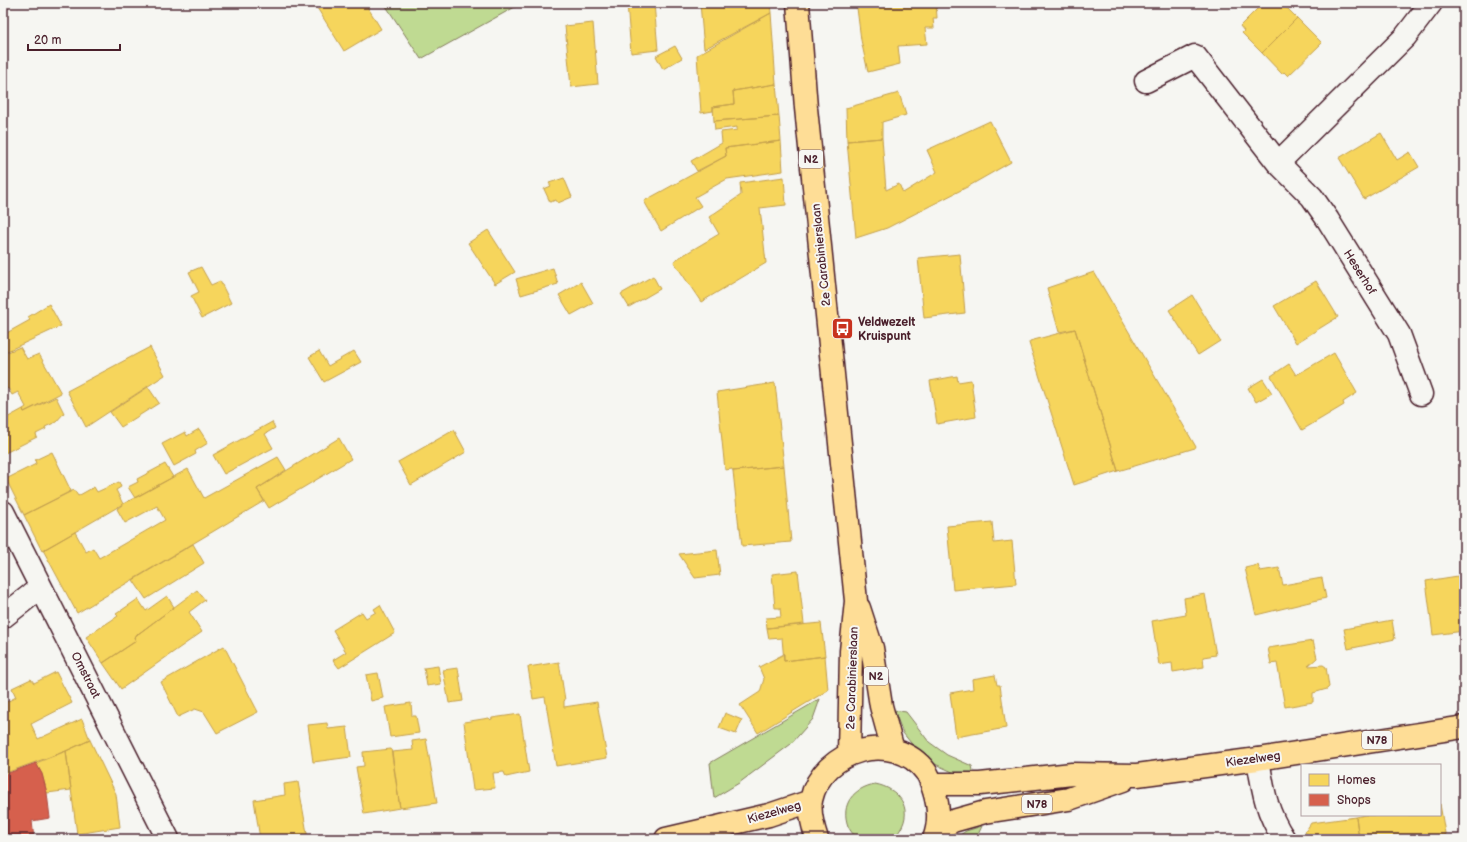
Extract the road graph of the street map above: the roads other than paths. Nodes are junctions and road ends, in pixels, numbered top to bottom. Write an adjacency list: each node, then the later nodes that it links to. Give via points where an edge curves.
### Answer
1 (798, 3): 8 (main road, 2e Carabinierslaan / N2, via 806,108)
2 (1431, 3): 4 (street, via 1405,37)
3 (1146, 81): 4 (street, Heserhof, via 1195,56)
4 (1278, 163): 5 (street, Heserhof, via 1312,197 1395,327)
5 (1421, 394)
6 (3, 512): 7 (street, Omstraat)
7 (41, 587): 9 (street); 18 (street, Omstraat)
8 (856, 601): 11 (main road, 2e Carabinierslaan / N2, via 872,648 881,706); 12 (main road, 2e Carabinierslaan / N2)
9 (3, 617)
10 (1464, 727): 13 (main road, Kiezelweg / N78)
11 (893, 750): 12 (main road, Kiezelweg, via 870,749); 15 (main road, Kiezelweg, via 918,764)
12 (849, 754): 16 (main road, Kiezelweg, via 836,761 826,771)
13 (1258, 759): 14 (main road, Kiezelweg / N78); 21 (street, via 1268,809)
14 (1137, 775): 15 (main road, Kiezelweg / N78, via 1072,774 980,784); 17 (main road, Kiezelweg / N78, via 1069,799 985,812 953,822)
15 (932, 784): 17 (main road, Kiezelweg, via 938,805)
16 (811, 801): 19 (main road, Kiezelweg, via 768,815); 20 (main road, Kiezelweg, via 812,825)
17 (936, 835)
18 (168, 839)
19 (666, 839)
20 (817, 839)
21 (1284, 839)

